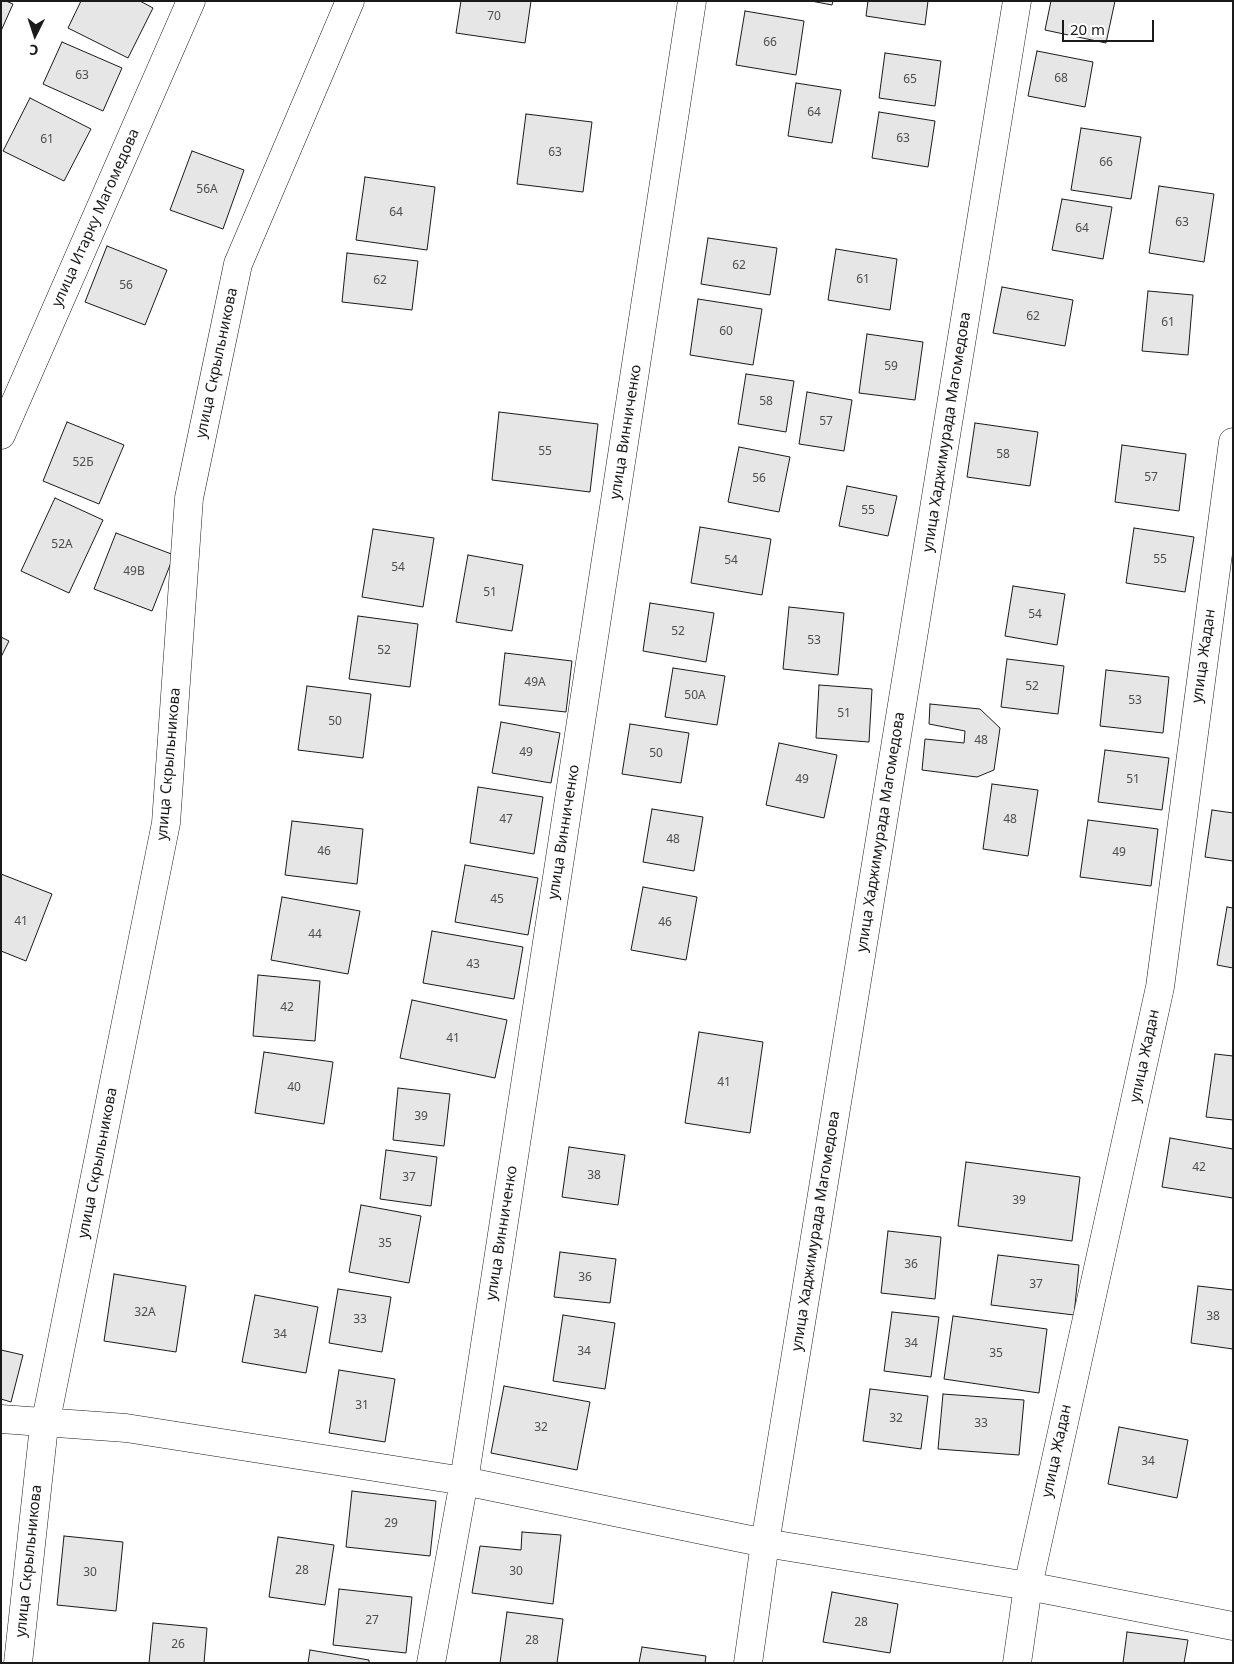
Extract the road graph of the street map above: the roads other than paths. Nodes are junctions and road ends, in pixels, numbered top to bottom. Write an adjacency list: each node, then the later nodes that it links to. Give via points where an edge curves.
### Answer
1 (191, 1): 5 (street, улица Итарку Магомедова)
2 (350, 1): 8 (street, улица Скрыльникова, via 238,264 189,498 166,823)
3 (692, 1): 9 (street, улица Винниченко)
4 (1017, 1): 10 (street, улица Хаджимурада Магомедова)
5 (1, 435)
6 (1233, 442): 11 (street, улица Жадан, via 1160,987)
7 (1, 1419): 8 (street)
8 (45, 1422): 9 (street, via 126,1428); 13 (street, улица Скрыльникова)
9 (464, 1481): 10 (street); 14 (street, улица Винниченко)
10 (765, 1543): 11 (street); 15 (street, улица Хаджимурада Магомедова)
11 (1028, 1586): 12 (street); 16 (street, улица Жадан)
12 (1233, 1626)
13 (18, 1663)
14 (431, 1663)
15 (748, 1663)
16 (1017, 1663)

